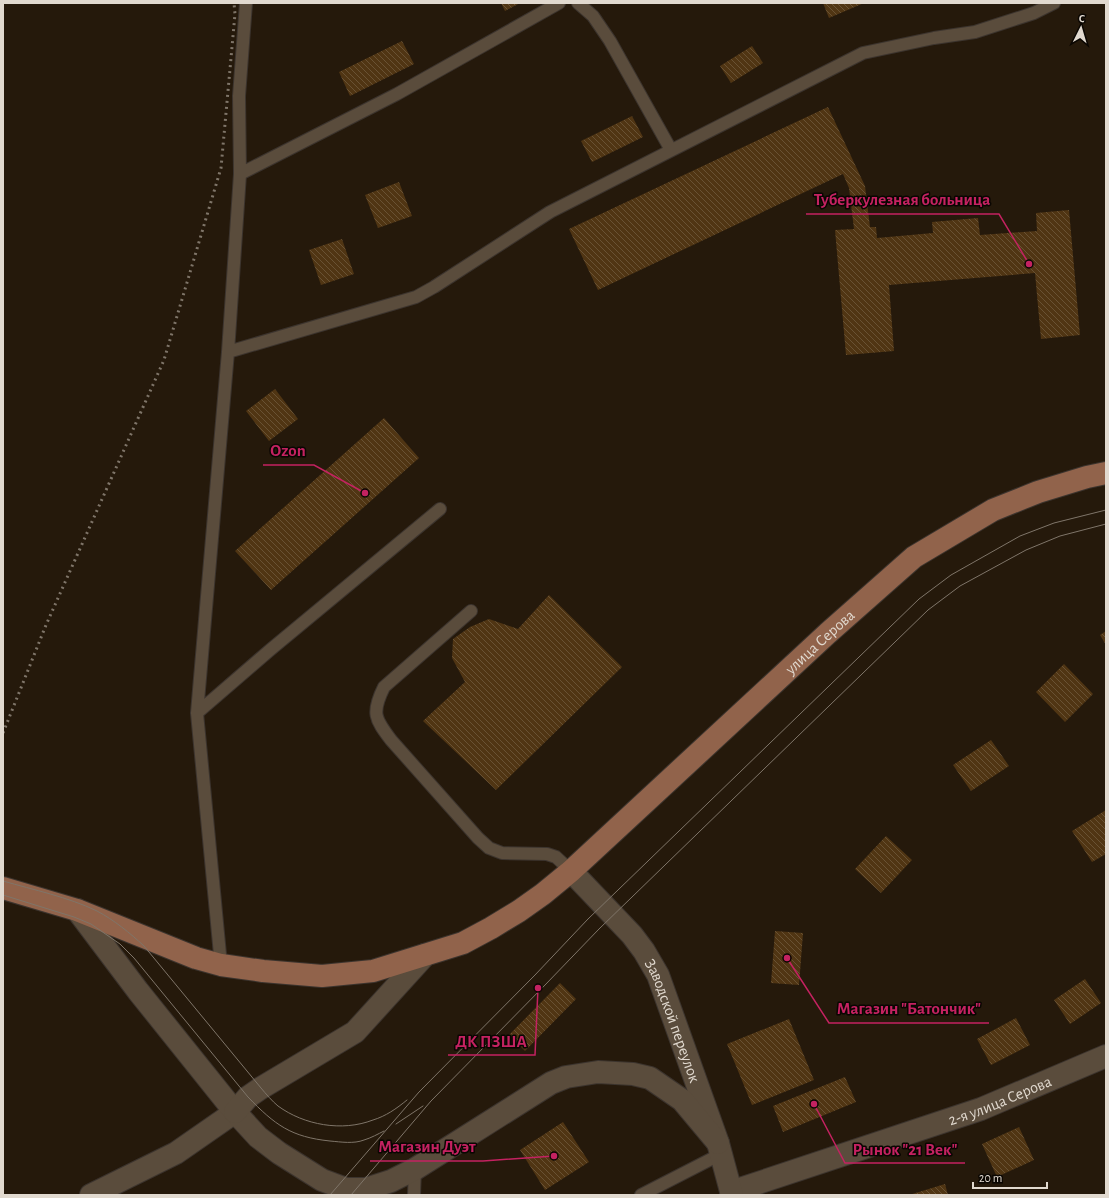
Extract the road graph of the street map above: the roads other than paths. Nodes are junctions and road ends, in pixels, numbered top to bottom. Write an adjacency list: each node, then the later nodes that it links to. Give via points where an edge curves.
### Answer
1 (246, 3): 6 (lane, via 239,96)
2 (559, 3): 6 (lane, via 397,94)
3 (578, 3): 5 (lane, via 593,16 610,41)
4 (1054, 3): 5 (lane, via 1034,13 975,32 863,53)
5 (671, 150): 7 (lane, via 550,212 416,297)
6 (240, 174): 7 (lane)
7 (228, 352): 11 (lane)
8 (1106, 473): 12 (main road, улица Серова, via 1038,492 993,510 914,557 828,633)
9 (440, 509): 11 (lane)
10 (471, 611): 12 (lane, via 384,687 377,702 379,724 489,848 502,853 547,854 556,857)
11 (197, 713): 16 (lane)
12 (571, 872): 15 (main road, улица Серова, via 491,928 463,943); 19 (main road, Заводской переулок, via 632,935 658,976)
13 (3, 888): 14 (main road, улица Серова)
14 (77, 910): 16 (main road, улица Серова, via 196,958); 18 (main road)
15 (425, 955): 16 (main road, улица Серова, via 373,971 322,976); 18 (main road, via 355,1032 261,1088 248,1097)
16 (221, 965)
17 (1106, 1056): 21 (main road, 2-я улица Серова, via 981,1109)
18 (235, 1112): 20 (main road, via 258,1137 279,1153 322,1180 346,1189 366,1189 391,1181); 22 (main road, via 176,1153)
19 (720, 1149): 20 (main road, via 682,1100 650,1078 598,1072 566,1077 551,1083); 21 (main road, Заводской переулок); 24 (lane)
20 (415, 1169): 23 (lane)
21 (732, 1193)
22 (91, 1195)
23 (414, 1195)
24 (641, 1195)

